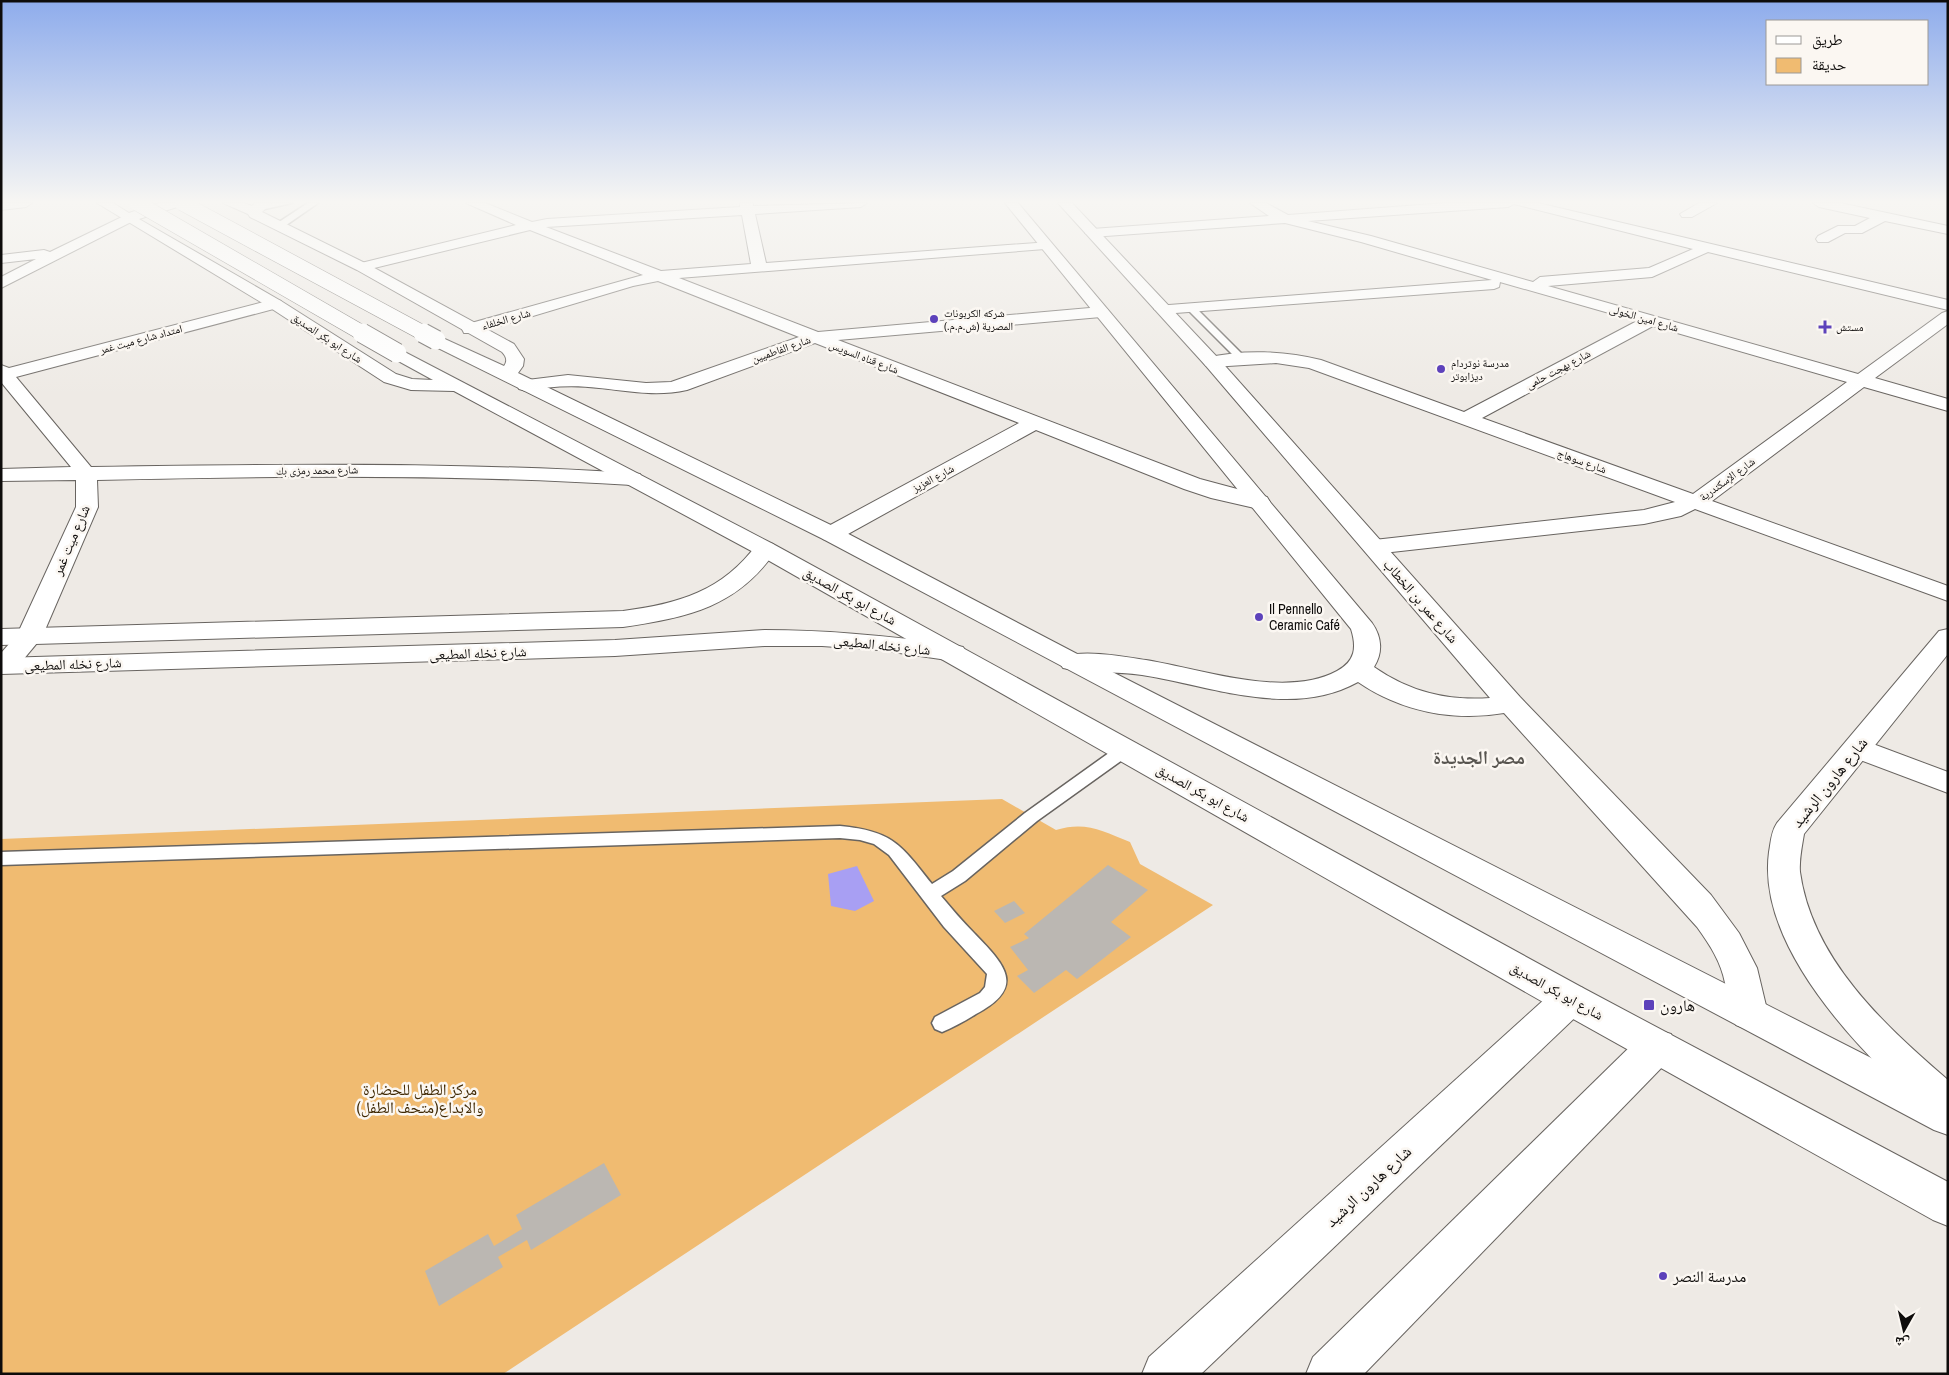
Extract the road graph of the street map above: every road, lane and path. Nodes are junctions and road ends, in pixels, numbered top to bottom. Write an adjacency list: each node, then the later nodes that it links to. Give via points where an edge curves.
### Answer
1 (32, 267): 14 (street)
2 (212, 267): 16 (street, شارع ابو بكر الصديق)
3 (247, 267): 30 (street, شارع ابو بكر الصديق, bridge)
4 (301, 267): 28 (street, bridge)
5 (362, 267): 23 (street)
6 (635, 267): 13 (street, شارع قناه السويس)
7 (747, 267): 13 (street, شارع الخلفاء)
8 (1064, 267): 20 (street)
9 (1123, 267): 19 (street, شارع عمر بن الخطاب)
10 (1464, 267): 15 (street, شارع امين الخولى)
11 (1663, 267): 15 (street, via 1652,272)
12 (1787, 267): 17 (street)
13 (658, 276): 23 (street, شارع الخلفاء); 24 (street, شارع قناه السويس)
14 (1, 283)
15 (1521, 283): 18 (street, via 1469,284); 22 (street, شارع امين الخولى)
16 (275, 304): 27 (street, امتداد شارع ميت غمر); 30 (street, شارع ابو بكر الصديق, via 396,381)
17 (1948, 305)
18 (1190, 306): 19 (street); 25 (lane)
19 (1162, 309): 26 (street, شارع عمر بن الخطاب)
20 (1101, 312): 24 (street, شارع الفاطميين); 37 (street)
21 (1948, 316): 29 (street, شارع الإسكندرية)
22 (1652, 320): 29 (street, شارع امين الخولى); 32 (street, شارع بهجت حلمى)
23 (470, 329): 28 (street, via 514,354)
24 (815, 338): 28 (street, شارع الفاطميين, via 665,389); 33 (street, شارع قناه السويس)
25 (1242, 359): 26 (street, شارع سوهاج); 32 (street, شارع سوهاج, via 1277,358 1306,362)
26 (1212, 362): 40 (street, شارع عمر بن الخطاب)
27 (4, 372): 34 (street)
28 (516, 380): 39 (street)
29 (1861, 380): 31 (street, شارع امين الخولى); 38 (street, شارع الإسكندرية)
30 (456, 386): 36 (street, شارع ابو بكر الصديق)
31 (1948, 405)
32 (1465, 419): 38 (street, شارع سوهاج)
33 (1035, 423): 37 (street, شارع قناه السويس, via 1200,487); 39 (street, شارع العزيز)
34 (86, 474): 35 (street, شارع محمد رمزى بك); 36 (street, شارع محمد رمزى بك, via 405,468); 43 (street, شارع ميت غمر, via 90,489 88,507)
35 (1, 475)
36 (632, 478): 41 (street, شارع ابو بكر الصديق)
37 (1259, 502): 49 (street, via 1363,628 1368,654)
38 (1695, 502): 40 (street, شارع الإسكندرية, via 1644,518); 42 (street, شارع سوهاج)
39 (830, 534): 47 (street)
40 (1374, 548): 50 (street, شارع عمر بن الخطاب)
41 (765, 549): 43 (street, شارع نخله المطيعى, via 748,572 715,593 673,610 623,619); 46 (street, شارع ابو بكر الصديق)
42 (1948, 594)
43 (29, 636): 44 (street, شارع نخله المطيعى); 48 (street, شارع ميت غمر)
44 (1, 637)
45 (1948, 637): 51 (street, شارع هارون الرشيد)
46 (954, 654): 48 (street, شارع نخله المطيعى, via 879,642 764,638 606,649); 52 (street, شارع ابو بكر الصديق)
47 (1072, 662): 49 (street, via 1133,666 1280,690 1326,686 1339,682); 57 (street)
48 (2, 667)
49 (1358, 669): 50 (street, via 1392,691 1435,705 1477,708)
50 (1510, 703): 57 (street, شارع عمر بن الخطاب, via 1699,904 1719,930 1736,958 1746,986)
51 (1857, 748): 53 (street); 60 (street, شارع هارون الرشيد, via 1788,831 1783,848 1785,888 1802,935 1834,988 1883,1046)
52 (1126, 749): 55 (lane); 56 (street, شارع ابو بكر الصديق)
53 (1948, 783)
54 (1, 859): 55 (lane, via 840,832 880,840 895,850)
55 (930, 894): 58 (lane, via 997,973 995,990 987,998)
56 (1570, 999): 59 (street, شارع ابو بكر الصديق); 63 (street, شارع هارون الرشيد)
57 (1748, 1014): 61 (street)
58 (942, 1023)
59 (1657, 1046): 62 (street, شارع ابو بكر الصديق); 64 (street)
60 (1948, 1106)
61 (1948, 1117)
62 (1948, 1205)
63 (1166, 1374)
64 (1330, 1374)

